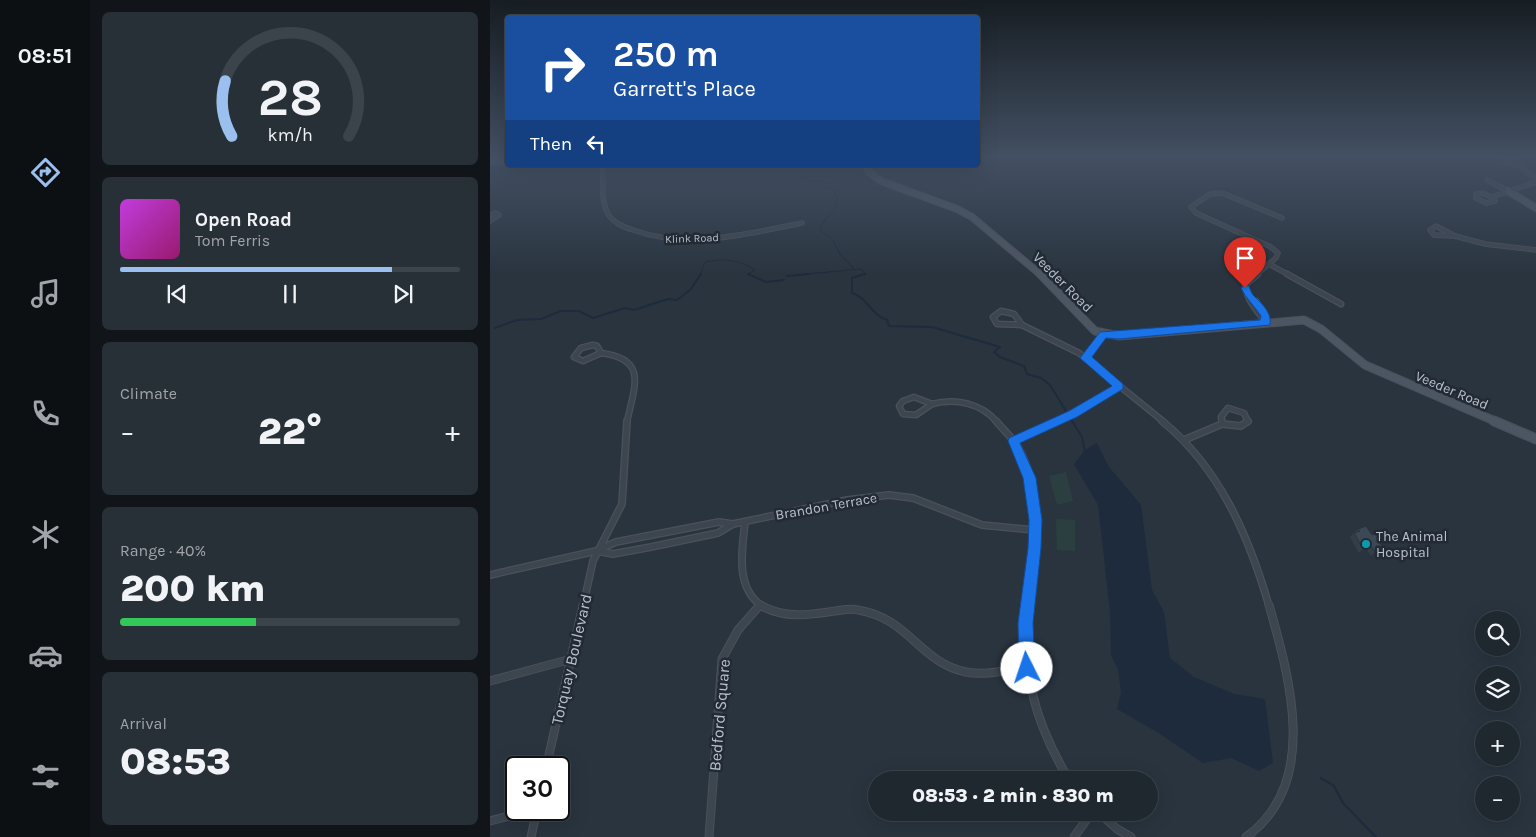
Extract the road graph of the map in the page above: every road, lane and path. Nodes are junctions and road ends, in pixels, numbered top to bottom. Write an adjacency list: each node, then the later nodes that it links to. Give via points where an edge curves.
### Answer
1 (605, 196): 12 (street, Klink Road, via 609,216 620,224 646,236 677,241 704,240)
2 (923, 196): 19 (street, Veeder Road, via 972,217 1036,270 1085,322)
3 (1207, 196): 15 (street, via 1191,207 1276,250 1278,256)
4 (1229, 196): 10 (street)
5 (1475, 196): 6 (street, via 1490,203 1495,201)
6 (1492, 196)
7 (1516, 196): 8 (street)
8 (1536, 208)
9 (490, 215): 11 (street, via 499,215)
10 (1282, 218)
11 (490, 221)
12 (802, 223)
13 (1455, 236): 13 (street, via 1434,226 1430,230 1434,235); 14 (street, via 1485,244)
14 (1536, 250)
15 (1269, 264): 16 (street); 17 (street, via 1245,285 1259,316)
16 (1341, 304)
17 (1265, 321): 19 (street, Veeder Road, via 1119,336); 25 (street, Veeder Road, via 1297,319 1314,323 1344,351 1365,365)
18 (1022, 325): 18 (street, via 998,324 993,317 1008,311); 21 (street, via 1047,335)
19 (1103, 334): 21 (street)
20 (602, 353): 20 (street, Torquay Boulevard, via 593,345 581,348 574,357 584,361); 31 (street, Torquay Boulevard, via 626,360 632,365 636,378 625,430 622,504)
21 (1086, 358): 22 (street)
22 (1120, 386): 26 (street); 27 (street, via 1073,414)
23 (932, 404): 23 (street, via 912,416 903,414 899,408 904,401 914,397); 27 (street, via 960,401 977,406 997,420)
24 (1222, 424): 24 (street, via 1243,426 1248,418 1242,411 1228,408 1221,417); 26 (street)
25 (1536, 439)
26 (1184, 440): 48 (street, via 1217,482 1248,544 1266,588 1289,695 1294,749 1288,780 1274,810 1258,829)
27 (1013, 441): 30 (street, via 1029,478)
28 (745, 522): 29 (street, Brandon Terrace); 30 (street, Brandon Terrace, via 847,500 889,495 913,498 982,525); 33 (street, via 743,571 749,591)
29 (733, 524): 31 (street, Brandon Terrace, via 719,522 616,542); 31 (street, Brandon Terrace, via 718,532 651,547 613,554)
30 (1035, 530): 35 (street, via 1025,623)
31 (596, 551): 32 (street, Brandon Terrace); 34 (street, Torquay Boulevard)
32 (490, 575)
33 (760, 605): 35 (street, via 780,613 800,615 857,609 885,616 924,652 946,665 978,673); 45 (street, Bedford Square, via 738,630 722,659)
34 (570, 659): 36 (street); 37 (street, Torquay Boulevard)
35 (1027, 668): 38 (street, via 1034,708 1047,742)
36 (490, 681)
37 (549, 756)
38 (1064, 771)
39 (505, 817): 40 (street)
40 (490, 821)
41 (535, 821): 44 (street)
42 (1086, 821): 46 (street)
43 (1108, 821): 47 (street)
44 (531, 837)
45 (709, 837)
46 (1074, 837)
47 (1131, 837)
48 (1246, 837)

